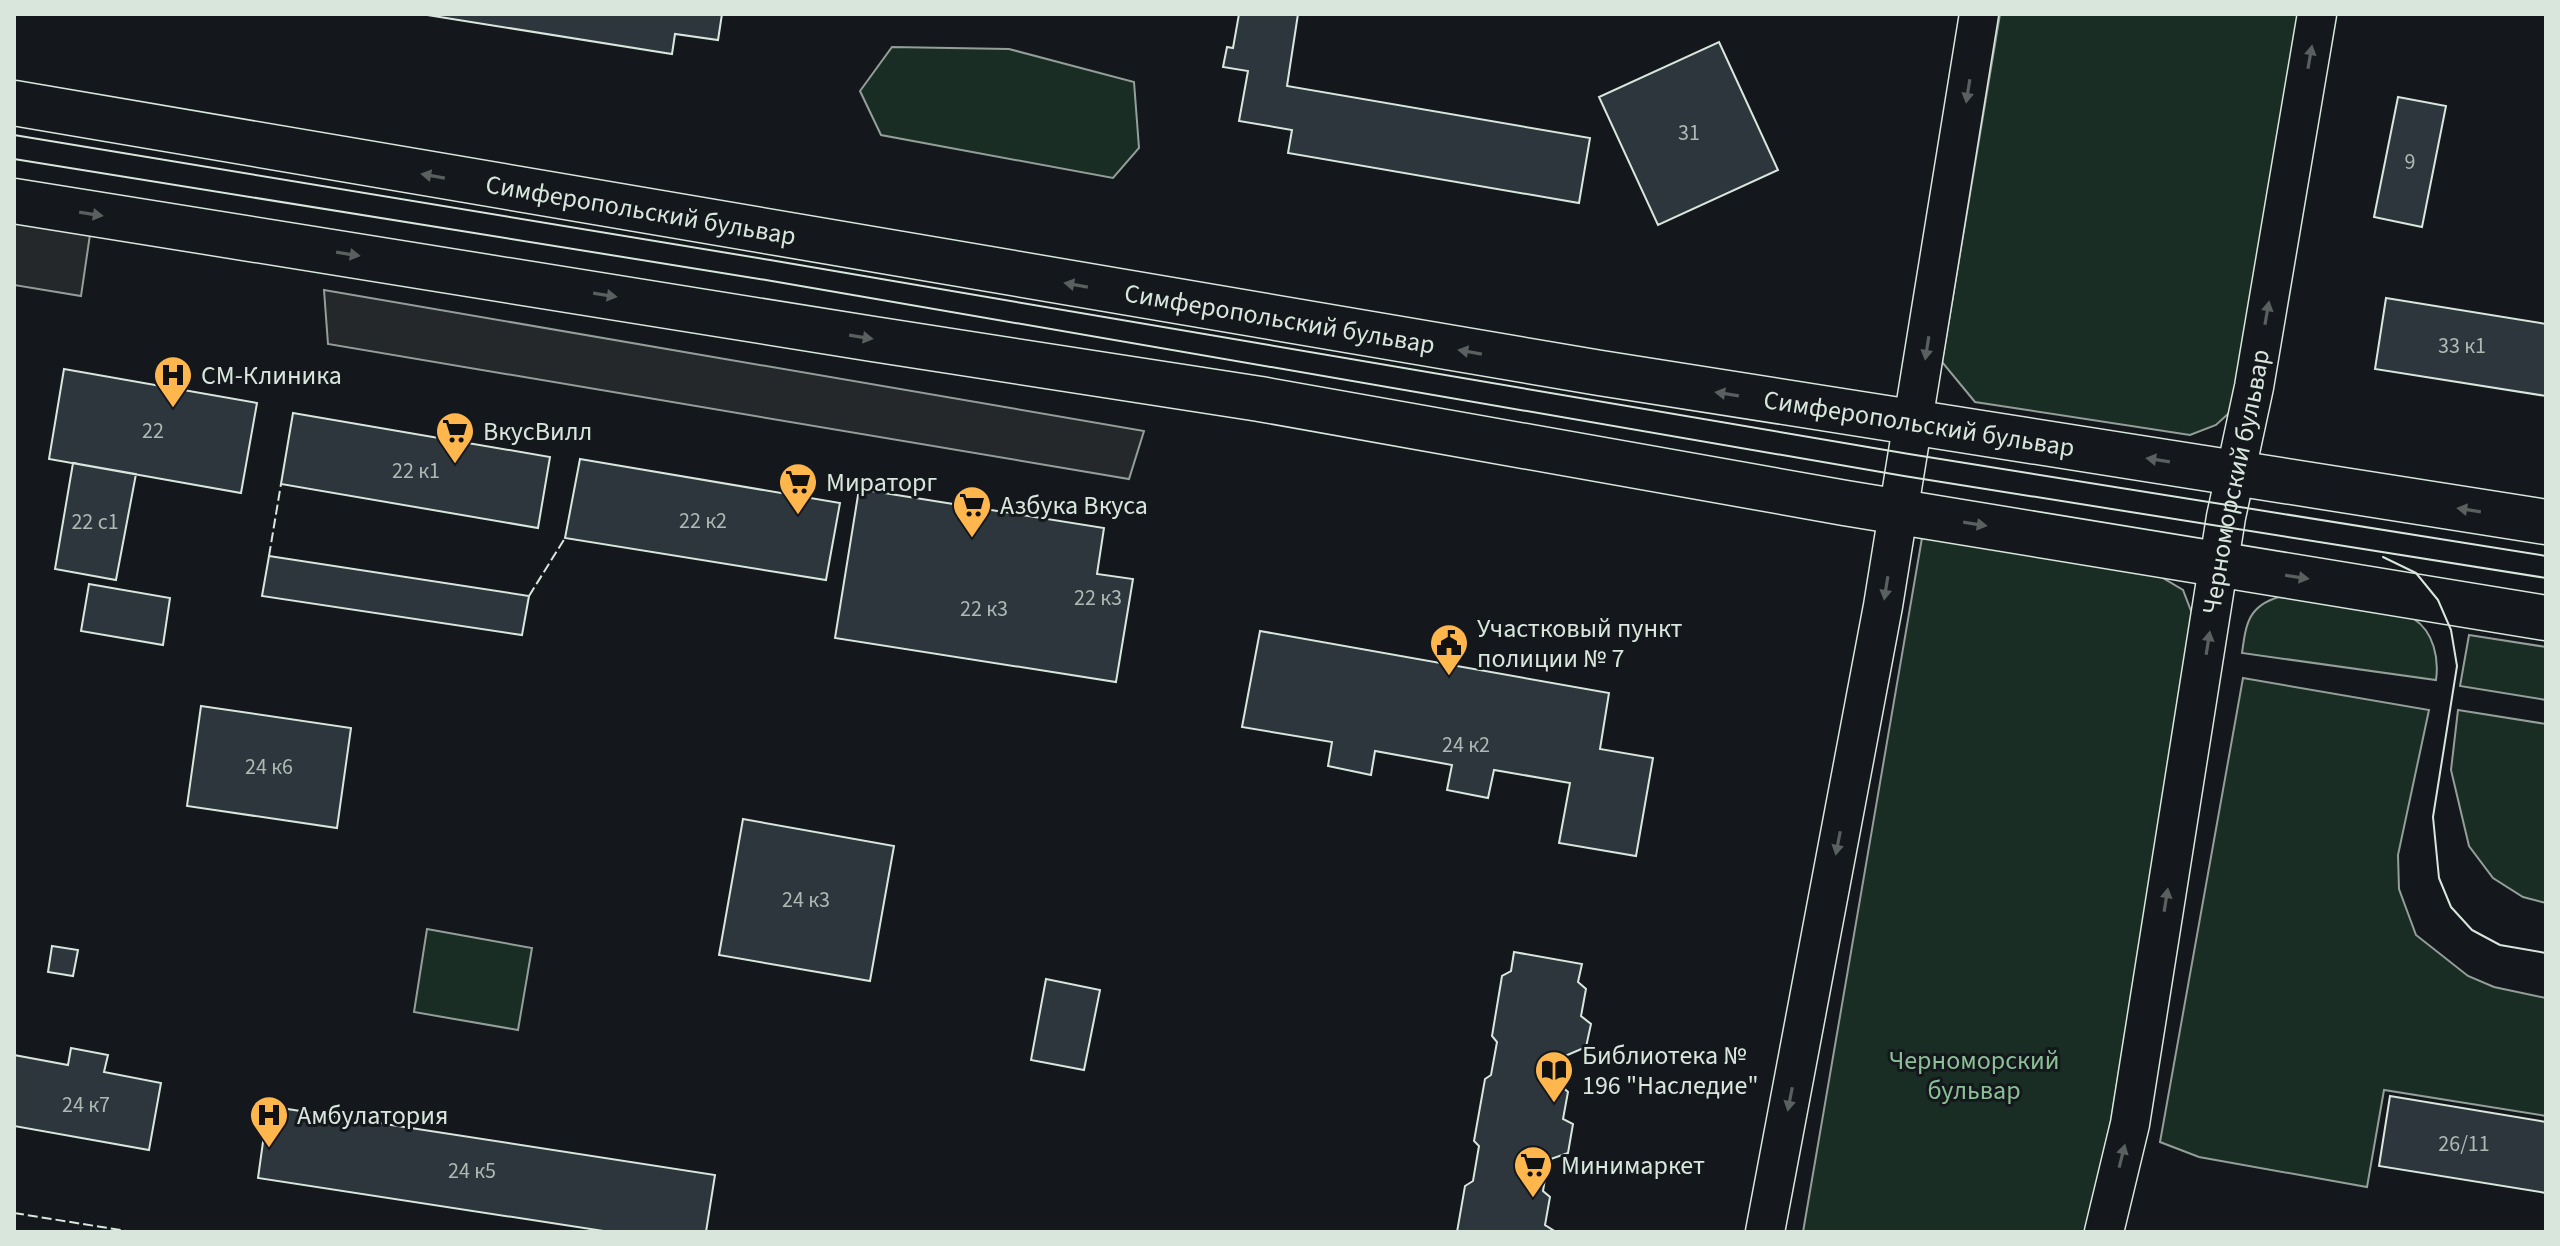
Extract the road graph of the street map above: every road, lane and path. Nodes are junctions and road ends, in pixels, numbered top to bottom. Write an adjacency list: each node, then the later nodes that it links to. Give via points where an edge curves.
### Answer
1 (1979, 14): 5 (street, one-way to 5)
2 (2317, 14): 6 (street, Черноморский бульвар, one-way to 2)
3 (14, 103): 5 (main road, Симферопольский бульвар, one-way to 3)
4 (14, 201): 7 (main road, one-way to 7, via 1260,399)
5 (1914, 423): 6 (main road, Симферопольский бульвар, one-way to 5); 7 (street)
6 (2235, 472): 8 (main road, Симферопольский бульвар, one-way to 6); 9 (street, Черноморский бульвар)
7 (1898, 511): 9 (main road, one-way to 9); 11 (street, one-way to 11)
8 (2546, 522)
9 (2220, 564): 10 (main road, one-way to 10); 12 (street, Черноморский бульвар, one-way to 9, via 2130,1124)
10 (2546, 618)
11 (1765, 1232)
12 (2104, 1232)

